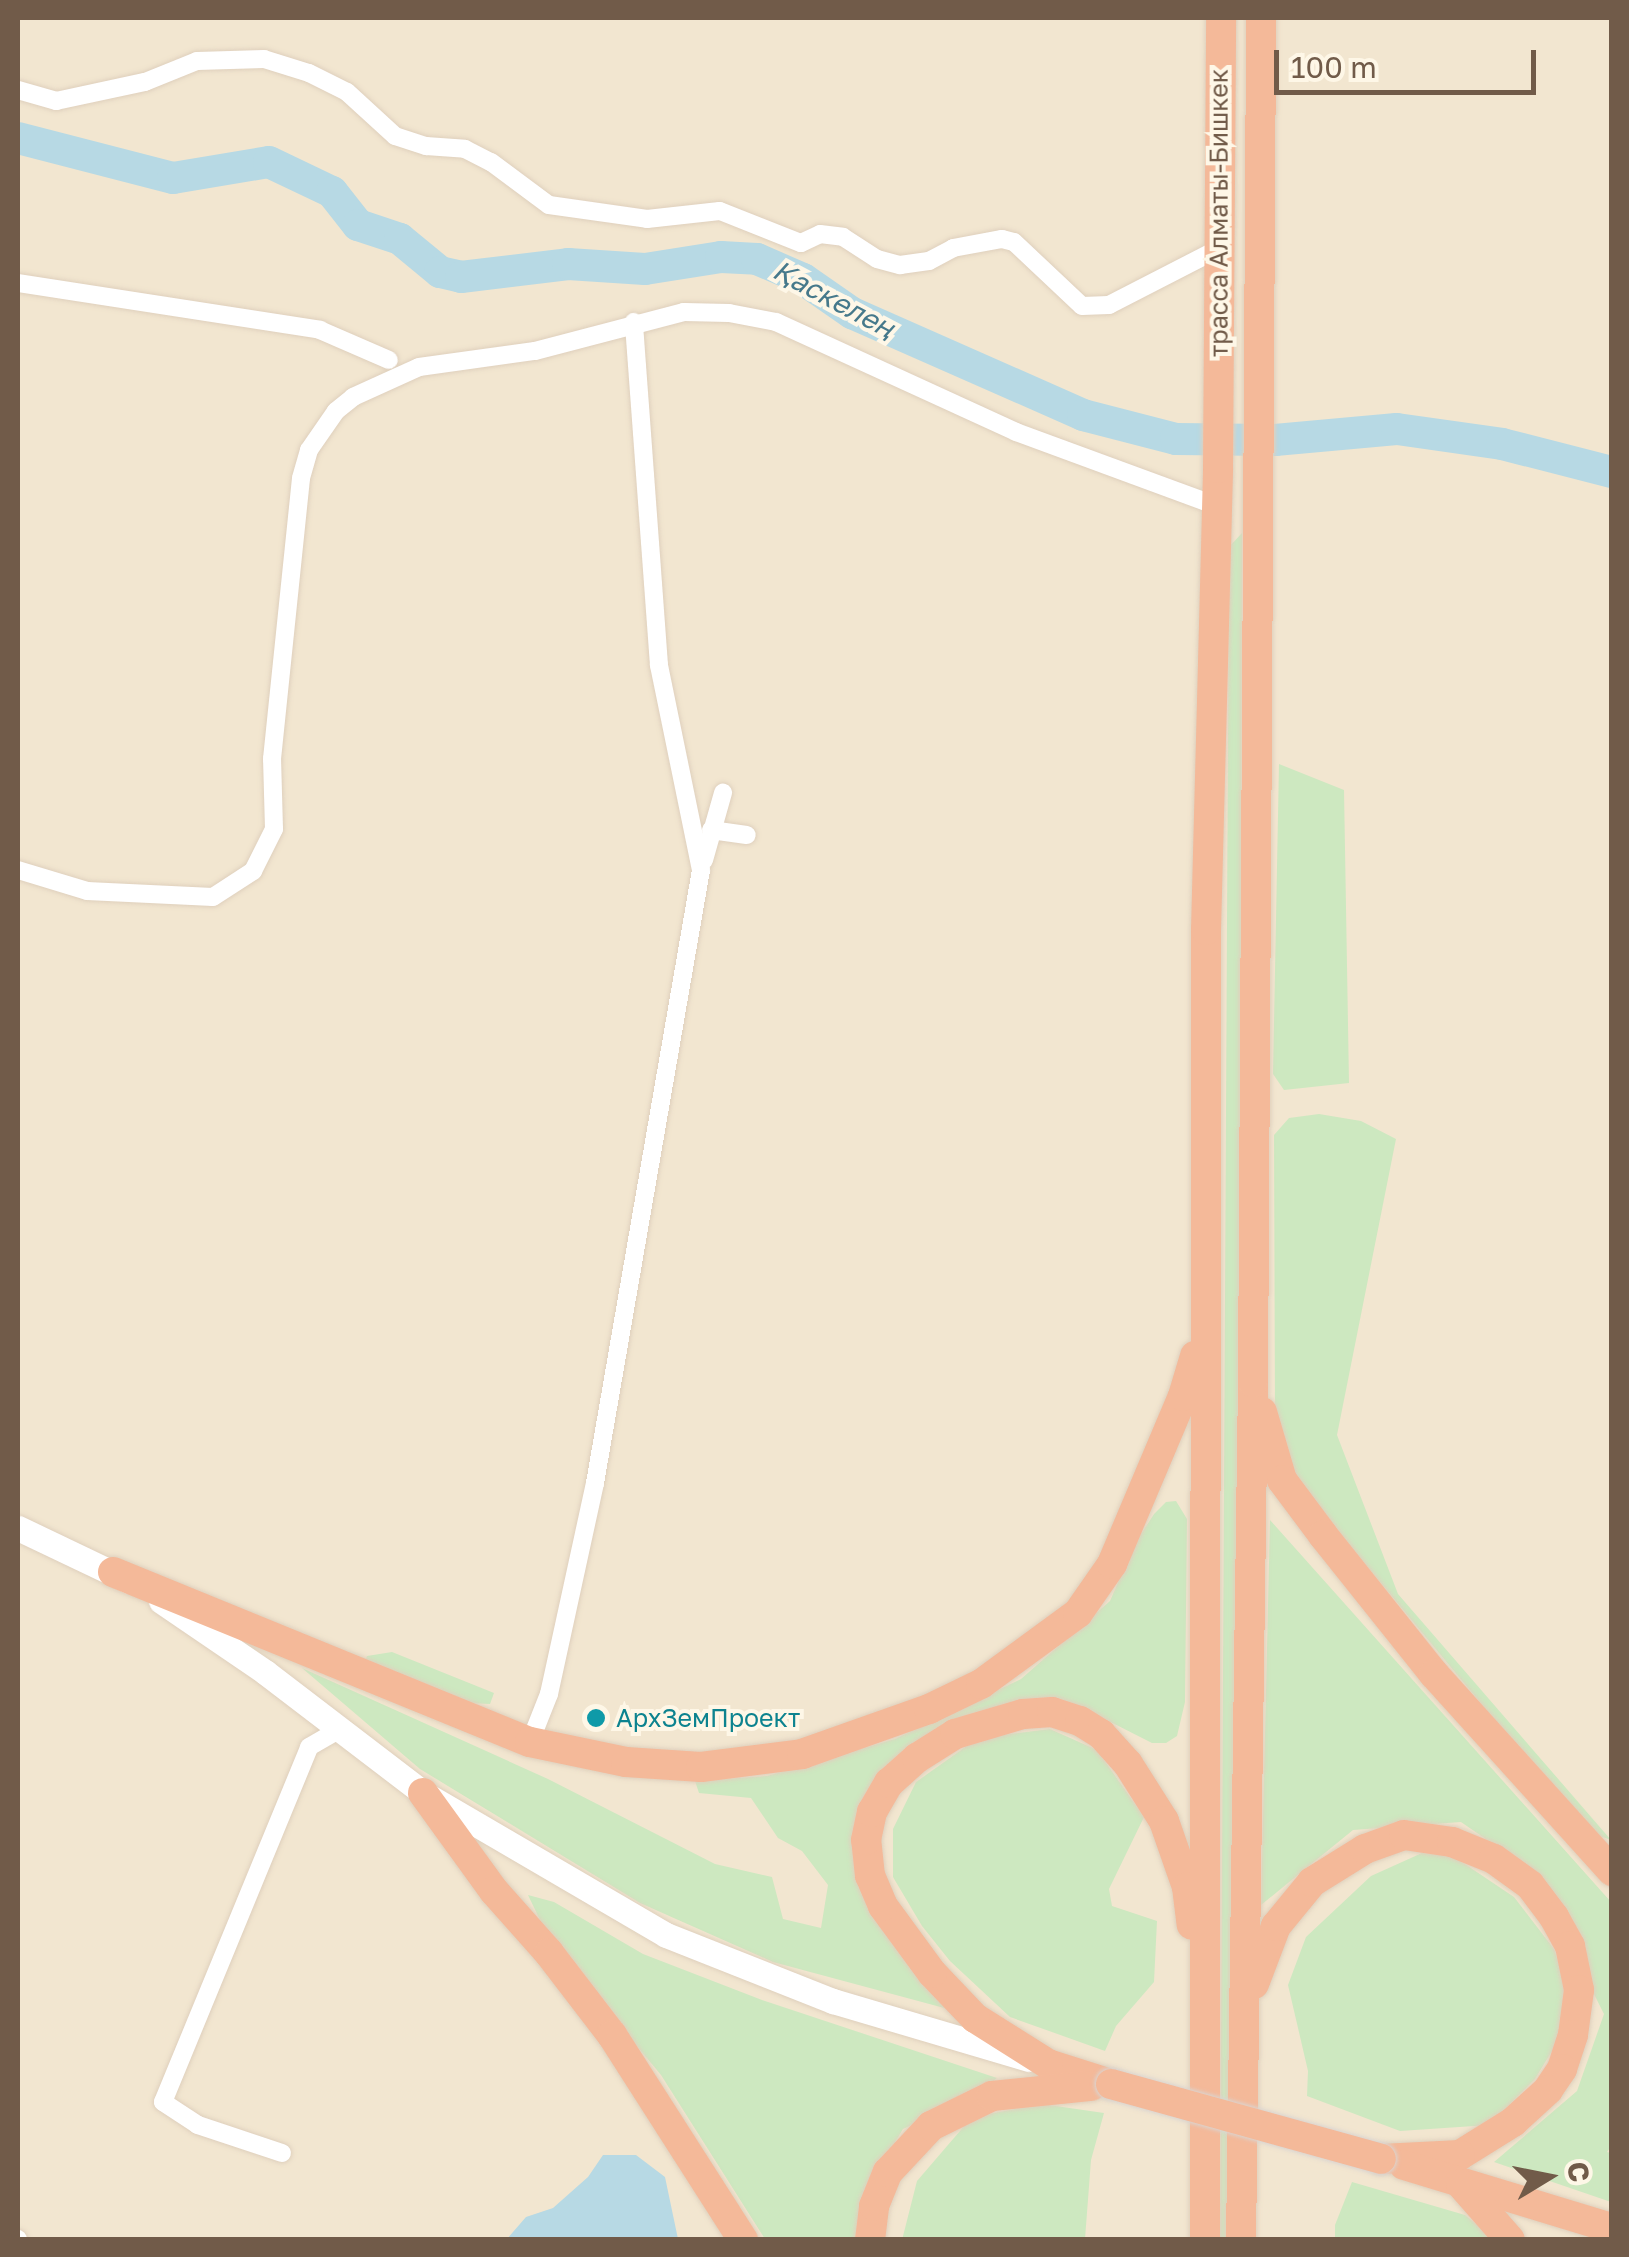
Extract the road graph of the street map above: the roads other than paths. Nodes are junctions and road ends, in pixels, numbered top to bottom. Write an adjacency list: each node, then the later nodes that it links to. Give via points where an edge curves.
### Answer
1 (1221, 18): 5 (highway, трасса Алматы-Бишкек)
2 (1262, 18): 4 (highway, трасса Алматы-Бишкек)
3 (18, 90): 6 (street, via 56,102 145,82 197,60 264,60 347,92 394,136 465,149 548,205 647,219 720,212 801,243 820,234 842,236 900,265 1002,239 1014,242 1082,306 1109,304)
4 (1260, 126): 5 (highway); 17 (highway, трасса Алматы-Бишкек)
5 (1221, 127): 6 (highway, трасса Алматы-Бишкек)
6 (1218, 249): 10 (highway, трасса Алматы-Бишкек)
7 (18, 283): 9 (street, via 320,330)
8 (634, 322): 10 (street, via 728,312 776,322 1016,432); 14 (street, via 536,351 419,367 377,382 336,411 309,450 301,478 272,759 274,829 253,871 212,897 86,891); 15 (street, via 659,665)
9 (389, 360)
10 (1217, 506): 16 (highway, трасса Алматы-Бишкек)
11 (724, 793): 12 (street)
12 (711, 830): 13 (street); 15 (street)
13 (746, 835)
14 (18, 870)
15 (701, 870): 21 (street, via 595,1484 549,1694)
16 (1205, 1264): 21 (highway, via 1196,1353 1112,1564 1078,1613 1036,1648 929,1708 802,1754 701,1767 626,1762); 24 (highway)
17 (1253, 1382): 23 (highway, via 1282,1480 1322,1536 1434,1674); 25 (highway, трасса Алматы-Бишкек)
18 (18, 1528): 19 (main road)
19 (112, 1572): 20 (main road, via 212,1634); 21 (highway)
20 (337, 1731): 22 (main road); 28 (street, via 309,1747 162,2102 198,2124)
21 (530, 1742)
22 (423, 1793): 26 (main road, via 666,1935 833,2001); 33 (highway, via 612,2036)
23 (1610, 1868)
24 (1208, 2042): 26 (highway, via 1187,1887 1164,1821 1101,1734 1052,1712 1022,1714 955,1734 916,1758 889,1784 872,1812 866,1840 870,1876 883,1906 932,1974 975,2018); 31 (highway)
25 (1243, 2046): 29 (highway, via 1257,1968 1276,1926 1312,1882 1365,1849 1404,1836 1452,1842 1530,1885 1570,1946 1579,1990 1562,2069 1548,2090 1483,2144 1460,2155); 37 (highway)
26 (1048, 2064): 27 (highway)
27 (1111, 2084): 29 (highway, bridge); 34 (highway, via 992,2096 931,2126 888,2172)
28 (282, 2153)
29 (1382, 2159): 30 (highway)
30 (1459, 2182): 32 (highway); 38 (highway)
31 (1205, 2191): 35 (highway); 36 (highway)
32 (1612, 2228)
33 (744, 2240)
34 (870, 2240)
35 (1195, 2240)
36 (1205, 2240)
37 (1241, 2240)
38 (1510, 2240)

